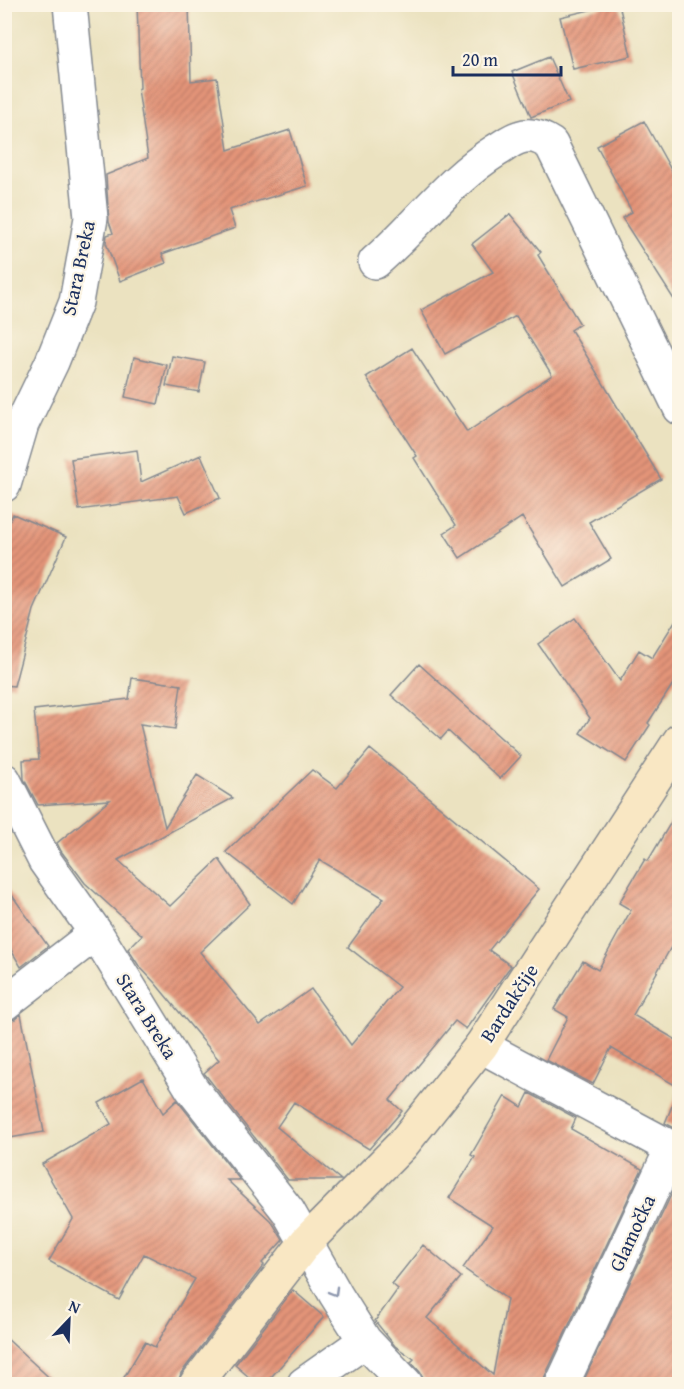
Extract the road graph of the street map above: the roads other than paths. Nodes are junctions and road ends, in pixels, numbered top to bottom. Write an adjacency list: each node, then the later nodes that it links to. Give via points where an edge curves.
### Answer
1 (70, 4): 4 (street, Stara Breka, via 91,218 76,302 22,424)
2 (375, 262): 3 (street, via 460,177 484,159 521,136 542,138 551,144)
3 (680, 408)
4 (4, 485)
5 (680, 740): 9 (street, Bardakčije)
6 (4, 780): 7 (street, Stara Breka, via 45,861)
7 (96, 933): 8 (street); 10 (street, Stara Breka, via 192,1089 288,1211)
8 (4, 1004)
9 (481, 1046): 10 (street, Bardakčije, via 402,1144); 15 (street, Glamočka, via 672,1148)
10 (306, 1242): 11 (street, one-way to 11); 12 (street, Bardakčije)
11 (365, 1341): 13 (street); 14 (street)
12 (196, 1384)
13 (304, 1384)
14 (406, 1384)
15 (562, 1384)

